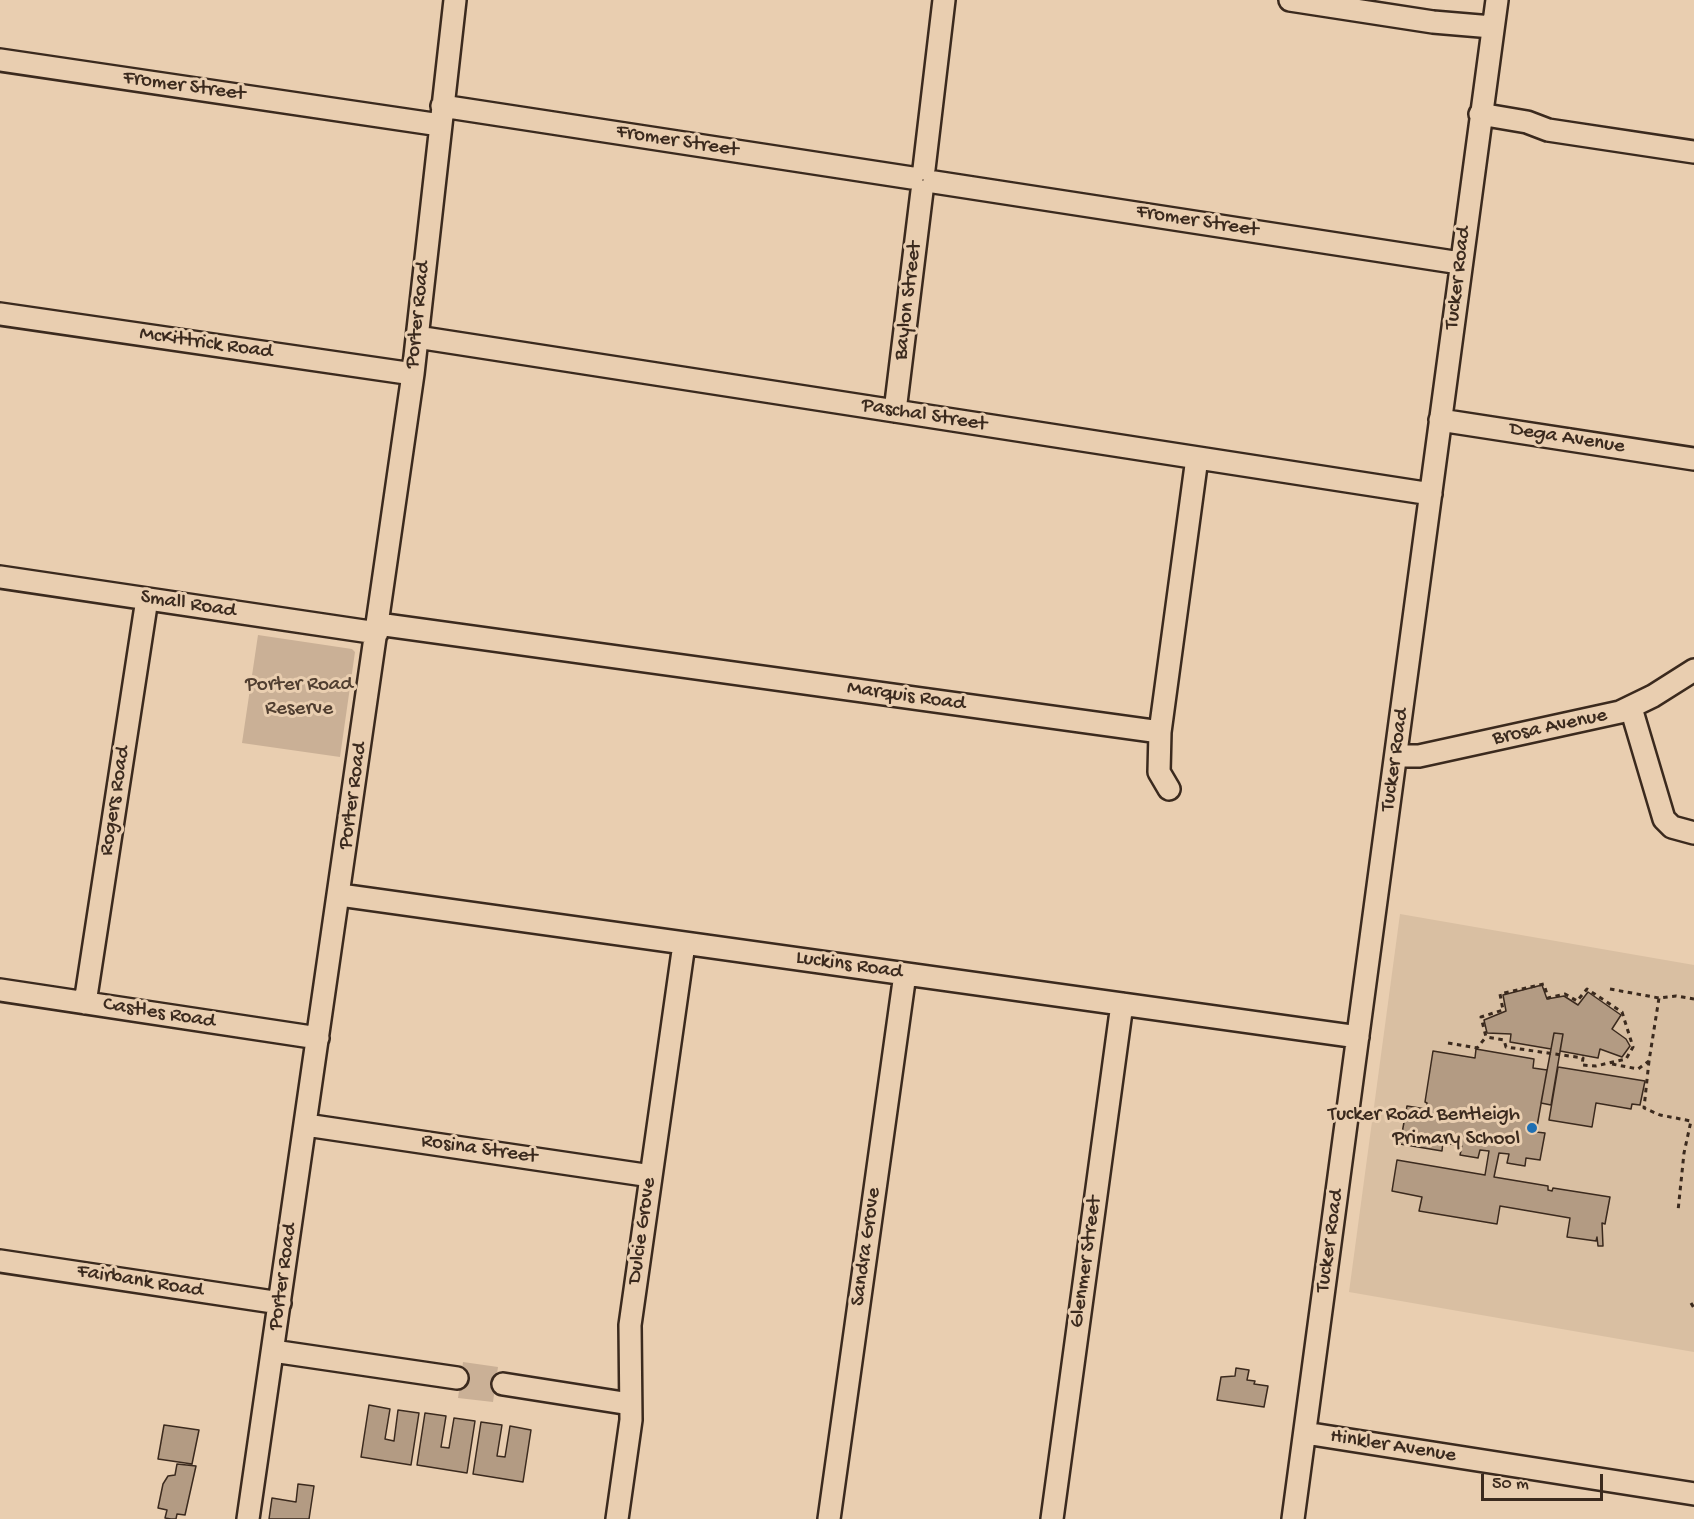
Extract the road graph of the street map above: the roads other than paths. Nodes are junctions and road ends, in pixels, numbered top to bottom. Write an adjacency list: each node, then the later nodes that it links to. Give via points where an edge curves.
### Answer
1 (455, 0): 8 (street, Porter Road)
2 (945, 0): 11 (street, Baylon Street)
3 (1290, 0): 5 (street)
4 (1497, 0): 6 (street, Tucker Road)
5 (1381, 7): 6 (street, via 1433,22)
6 (1492, 32): 9 (street, Tucker Road)
7 (0, 60): 8 (street, Fromer Street)
8 (441, 116): 11 (street, Fromer Street); 14 (street, Porter Road)
9 (1479, 120): 10 (street, via 1527,132 1548,130); 12 (street, Tucker Road)
10 (1694, 152)
11 (923, 180): 12 (street, Fromer Street); 16 (street, Baylon Street)
12 (1460, 263): 17 (street, Tucker Road)
13 (0, 314): 15 (street, McKittrick Road)
14 (417, 337): 15 (street, Porter Road); 16 (street, Paschal Street)
15 (413, 374): 23 (street, Porter Road)
16 (895, 411): 18 (street, Paschal Street)
17 (1440, 420): 19 (street, Dega Avenue); 20 (street, Tucker Road)
18 (1197, 458): 20 (street, Paschal Street); 26 (street)
19 (1694, 459)
20 (1431, 494): 27 (street, Tucker Road)
21 (0, 577): 22 (street, Small Road)
22 (147, 599): 23 (street, Small Road); 34 (street, Rogers Road)
23 (377, 628): 26 (street, Marquis Road); 30 (street, Porter Road)
24 (1694, 670): 25 (street, Brosa Avenue)
25 (1631, 708): 27 (street, Brosa Avenue, via 1419,756); 29 (street, via 1664,819 1672,827)
26 (1160, 732): 28 (street, via 1159,772)
27 (1396, 756): 36 (street, Tucker Road)
28 (1169, 789)
29 (1694, 833)
30 (340, 895): 31 (street, Luckins Road); 37 (street, Porter Road)
31 (684, 944): 32 (street, Luckins Road); 39 (street, Dulcie Grove)
32 (905, 974): 35 (street, Luckins Road); 50 (street, Sandra Grove)
33 (0, 990): 34 (street, Castles Road)
34 (85, 1003): 37 (street, Castles Road)
35 (1122, 1004): 36 (street, Luckins Road); 51 (street, Glenmer Street)
36 (1358, 1037): 46 (street, Tucker Road)
37 (318, 1038): 38 (street, Porter Road)
38 (306, 1125): 39 (street, Rosina Street); 41 (street, Porter Road)
39 (651, 1176): 45 (street, Dulcie Grove, via 629,1336)
40 (0, 1261): 41 (street, Fairbank Road)
41 (280, 1303): 42 (street, Porter Road)
42 (273, 1351): 43 (street); 48 (street, Porter Road)
43 (457, 1378)
44 (502, 1384): 45 (street)
45 (630, 1404): 49 (street, Dulcie Grove)
46 (1305, 1433): 47 (street, Hinkler Avenue); 52 (street, Tucker Road)
47 (1694, 1494)
48 (248, 1519)
49 (617, 1519)
50 (829, 1519)
51 (1052, 1519)
52 (1293, 1519)

